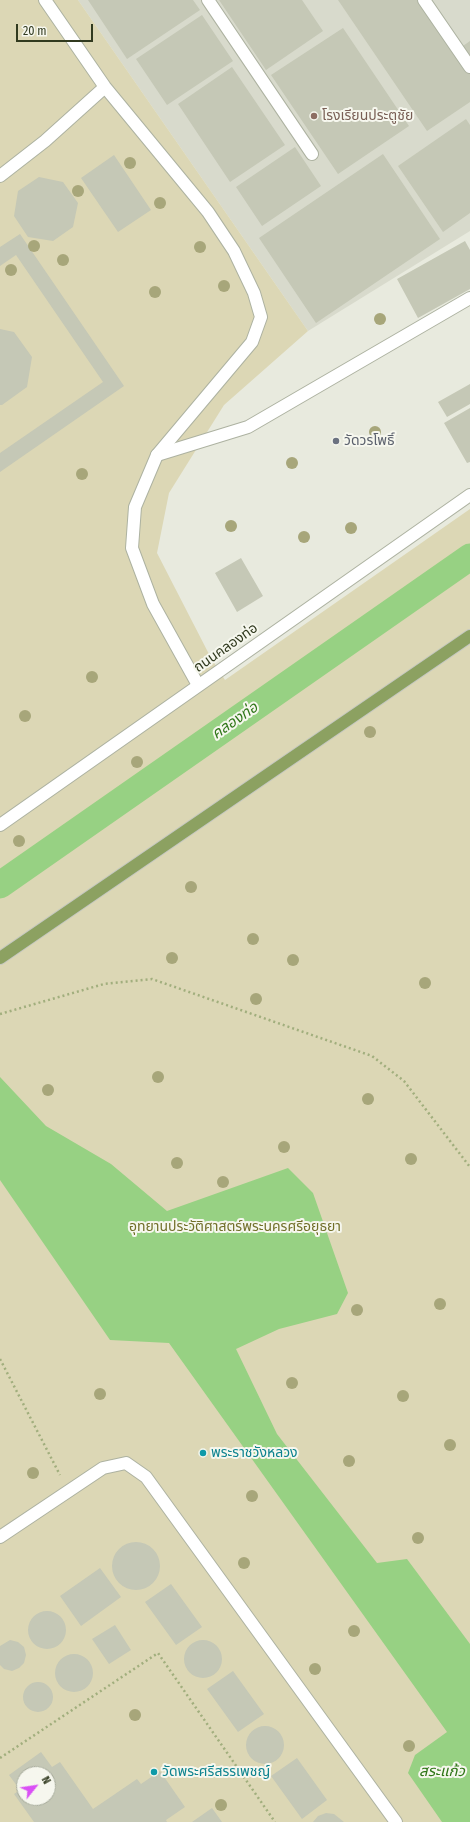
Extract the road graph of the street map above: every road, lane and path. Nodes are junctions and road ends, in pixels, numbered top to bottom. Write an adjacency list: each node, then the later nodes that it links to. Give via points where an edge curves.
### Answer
1 (45, 0): 5 (street)
2 (208, 0): 6 (street)
3 (424, 0): 4 (street)
4 (470, 67)
5 (105, 87): 7 (street, via 45,141); 9 (street, via 208,212 234,250 254,293 261,317 252,342)
6 (312, 154)
7 (0, 176)
8 (470, 298): 9 (street, via 248,427)
9 (157, 455): 12 (street, via 135,507 132,548 153,604)
10 (470, 495): 12 (street, ถนนคลองท่อ)
11 (470, 636): 14 (main road)
12 (198, 685): 13 (street, ถนนคลองท่อ)
13 (0, 825)
14 (0, 958)
15 (0, 1014): 16 (path, via 104,984 152,979 372,1056 404,1081)
16 (470, 1167)
17 (0, 1359): 18 (path)
18 (68, 1491): 19 (street); 22 (street, via 103,1468 126,1463 146,1477)
19 (0, 1537)
20 (0, 1758): 21 (path, via 158,1653)
21 (275, 1822)
22 (396, 1822)

